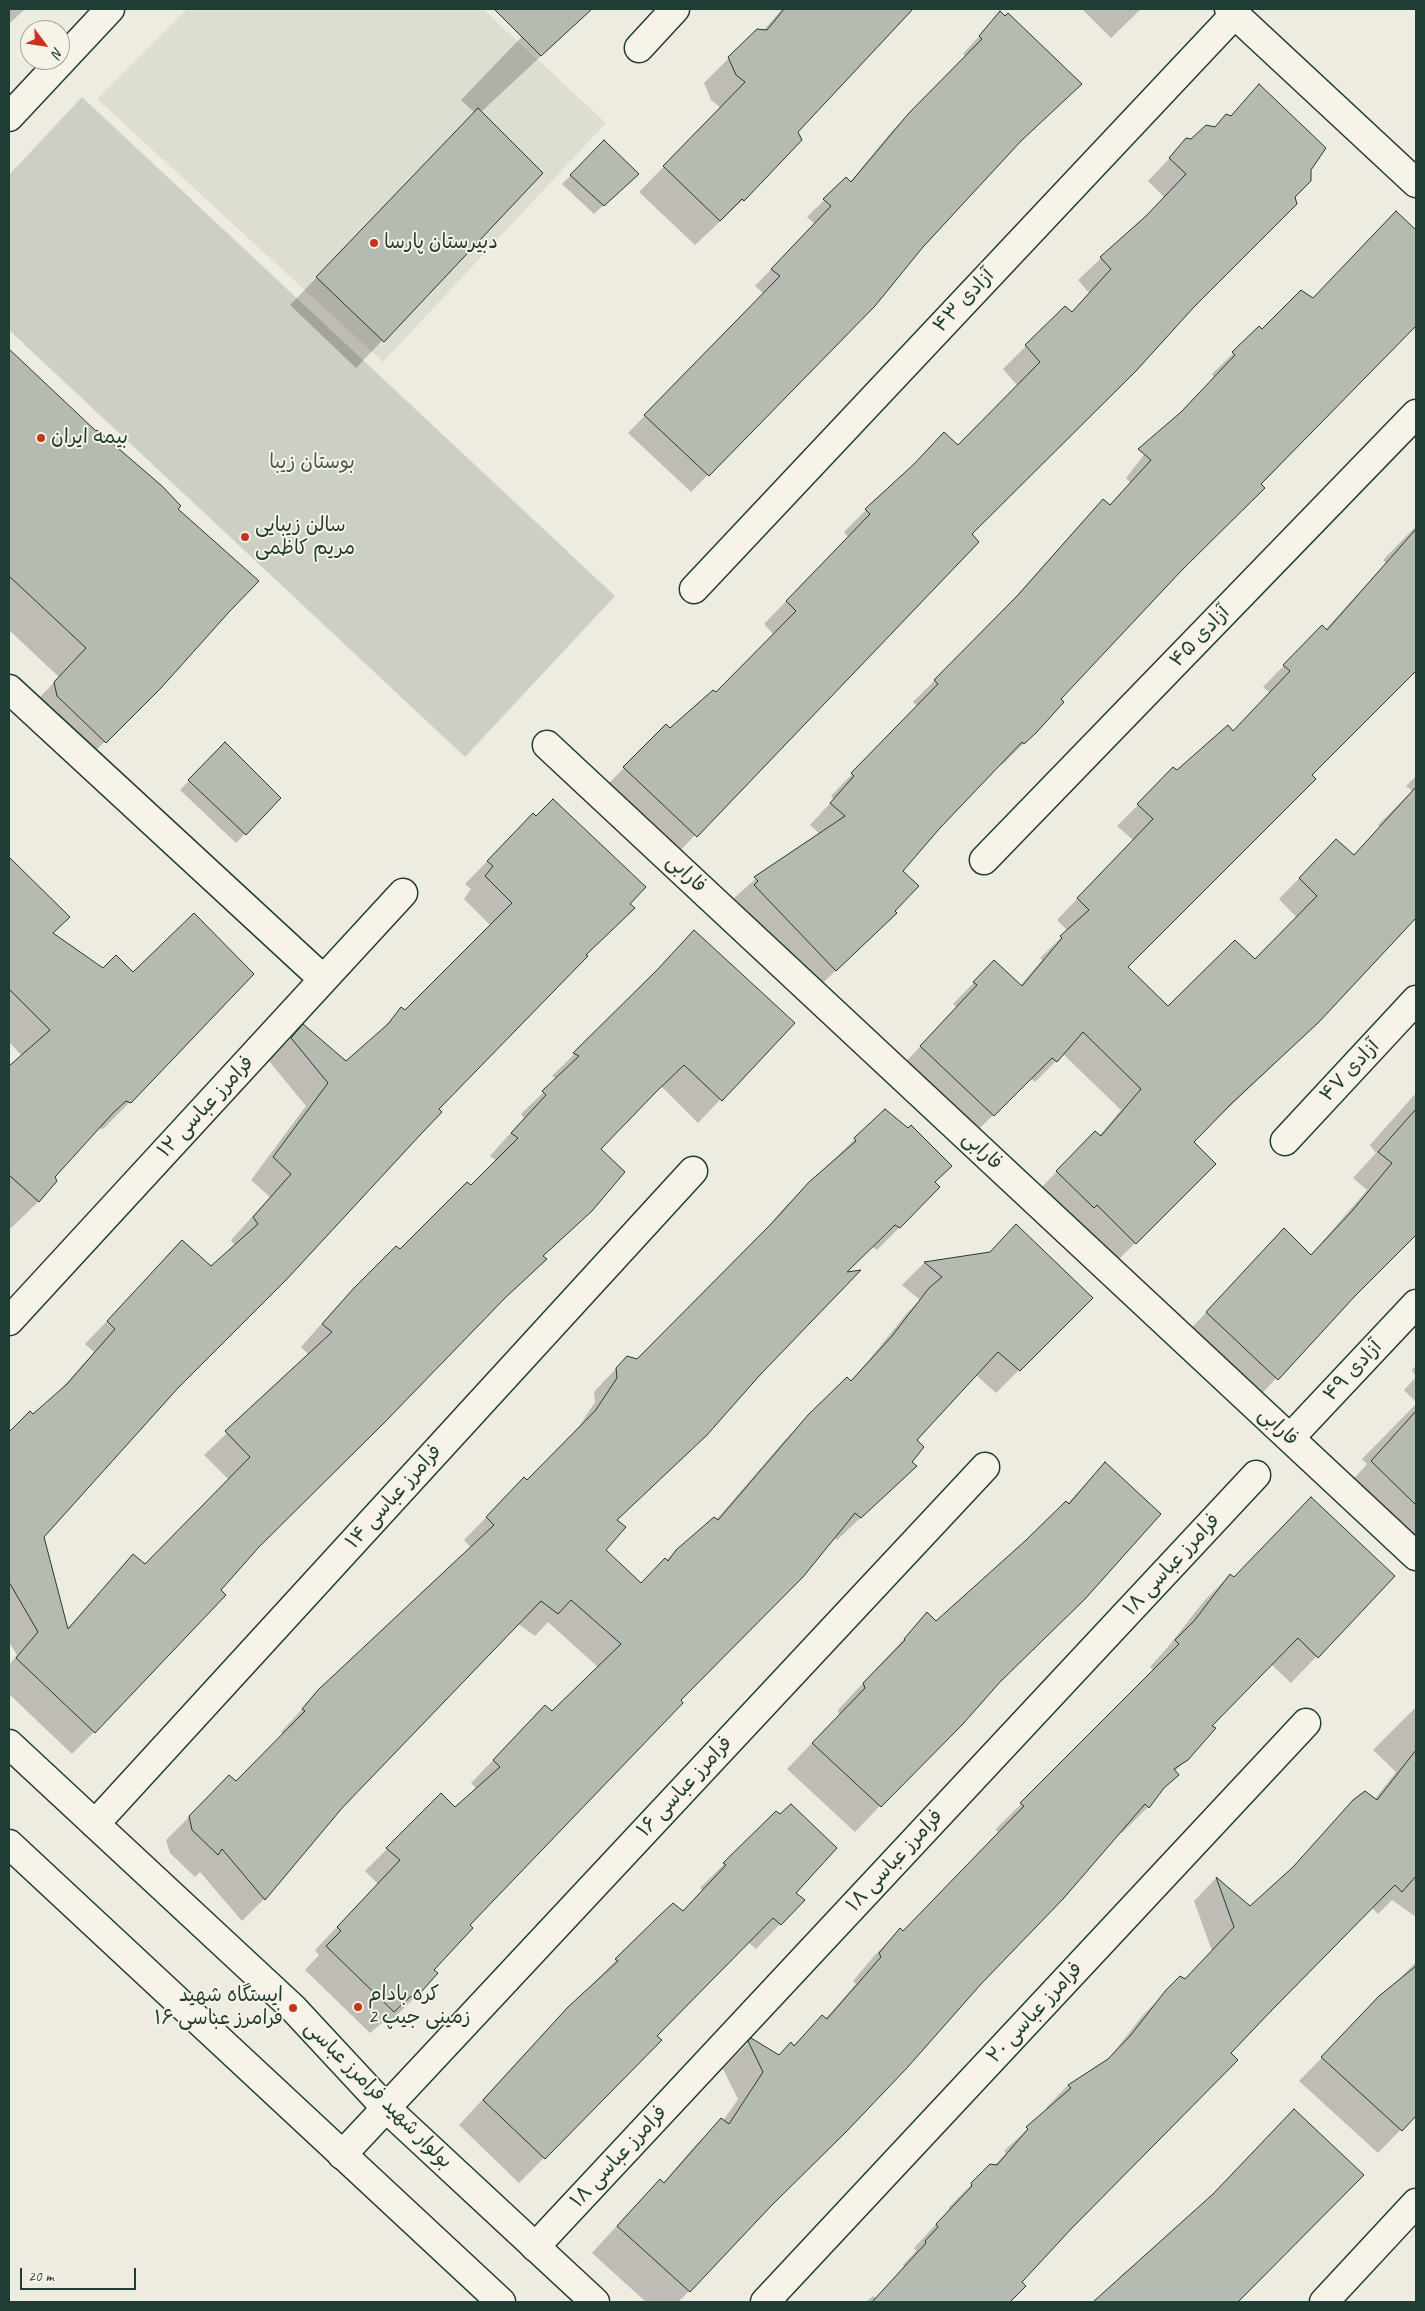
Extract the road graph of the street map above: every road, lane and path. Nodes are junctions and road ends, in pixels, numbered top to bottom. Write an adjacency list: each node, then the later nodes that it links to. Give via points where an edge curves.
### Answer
1 (110, 9): 5 (street)
2 (675, 9): 4 (street)
3 (1232, 12): 6 (street); 8 (street, ۴۳ آزادی)
4 (639, 48)
5 (9, 117)
6 (1416, 183)
7 (1416, 414): 11 (street, ۴۵ آزادی)
8 (694, 588)
9 (11, 696): 13 (street)
10 (548, 745): 19 (street, فارابی)
11 (984, 860)
12 (403, 893): 13 (street, فرامرز عباسی ۱۲)
13 (323, 980): 18 (street, فرامرز عباسی ۱۲)
14 (1416, 1000): 15 (street, ۴۷ آزادی)
15 (1285, 1141)
16 (693, 1171): 25 (street, فرامرز عباسی ۱۴)
17 (1416, 1304): 19 (street, ۴۹ آزادی)
18 (9, 1320)
19 (1290, 1438): 22 (street, فارابی)
20 (985, 1467): 27 (street, فرامرز عباسی ۱۶)
21 (1256, 1475): 30 (street, فرامرز عباسی ۱۸)
22 (1416, 1556)
23 (1306, 1723): 33 (street, فرامرز عباسی ۲۰)
24 (9, 1744): 25 (street, بولوار شهید فرامرز عباسی)
25 (95, 1824): 27 (street, بولوار شهید فرامرز عباسی, via 293,2008)
26 (9, 1844): 28 (street)
27 (385, 2107): 28 (street, فرامرز عباسی ۱۶); 30 (street, بولوار شهید فرامرز عباسی)
28 (342, 2155): 31 (street)
29 (1416, 2204): 34 (street)
30 (535, 2247): 32 (street, بولوار شهید فرامرز عباسی)
31 (501, 2302)
32 (595, 2302)
33 (765, 2302)
34 (1324, 2302)

